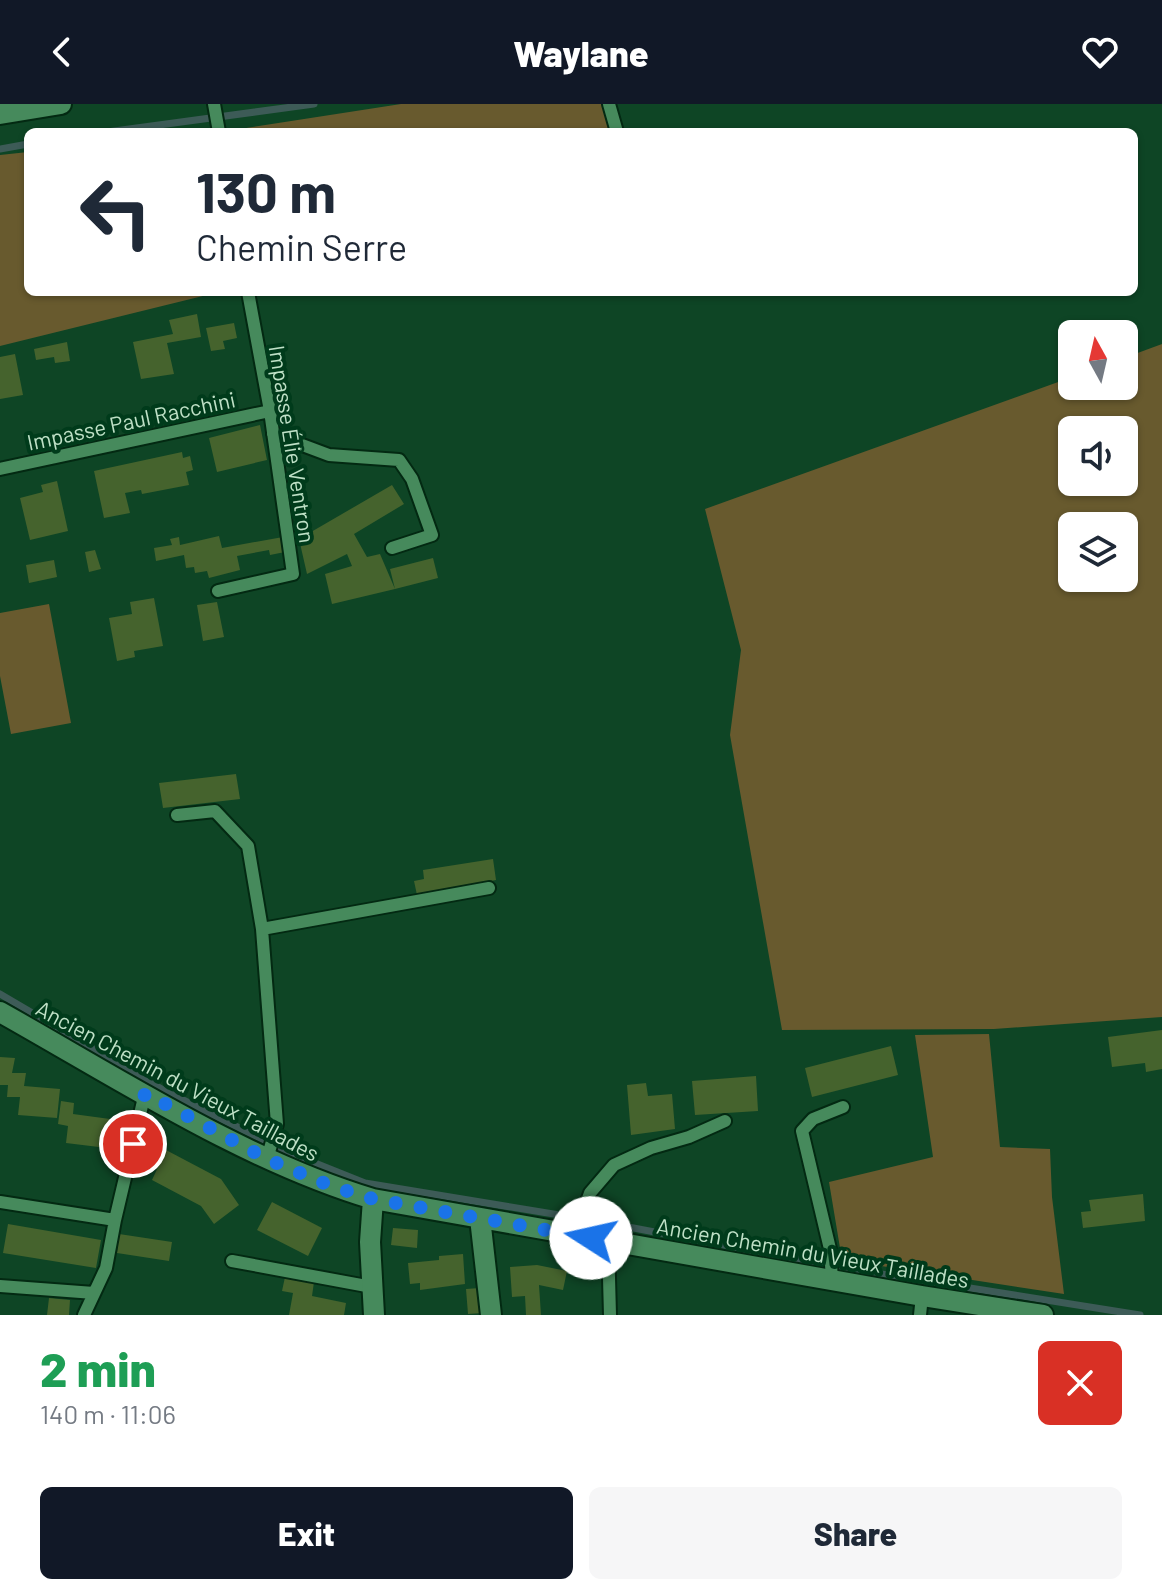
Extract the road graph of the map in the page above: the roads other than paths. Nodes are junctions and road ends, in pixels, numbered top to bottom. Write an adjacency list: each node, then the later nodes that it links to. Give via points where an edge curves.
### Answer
1 (61, 104): 4 (street)
2 (214, 104): 5 (lane)
3 (609, 104): 6 (lane)
4 (0, 114)
5 (218, 128)
6 (616, 128)
7 (249, 296): 8 (lane, Impasse Élie Ventron)
8 (270, 411): 9 (lane, Impasse Élie Ventron); 10 (lane, Impasse Paul Racchini)
9 (273, 434): 11 (lane, via 329,455 399,460 412,479 432,535); 12 (lane, Impasse Élie Ventron, via 293,574)
10 (0, 469)
11 (392, 548)
12 (218, 591)
13 (177, 815): 15 (lane, via 215,811 248,846)
14 (489, 888): 15 (lane)
15 (262, 929): 20 (lane, via 277,1124)
16 (0, 1012): 17 (street, Ancien Chemin du Vieux Taillades)
17 (145, 1093): 20 (street, Ancien Chemin du Vieux Taillades); 24 (lane)
18 (843, 1107): 28 (lane, via 813,1119 802,1131 830,1249)
19 (725, 1121): 25 (lane, via 614,1165 590,1193)
20 (267, 1159): 21 (street, Ancien Chemin du Vieux Taillades)
21 (373, 1199): 23 (street, Ancien Chemin du Vieux Taillades); 30 (street)
22 (0, 1202): 24 (lane)
23 (480, 1218): 25 (street, Ancien Chemin du Vieux Taillades); 35 (street)
24 (115, 1220): 31 (lane, via 106,1268)
25 (575, 1235): 26 (street, Ancien Chemin du Vieux Taillades)
26 (608, 1241): 28 (street, Ancien Chemin du Vieux Taillades); 36 (lane)
27 (232, 1261): 30 (lane)
28 (832, 1280): 32 (street, Ancien Chemin du Vieux Taillades)
29 (0, 1286): 31 (lane)
30 (372, 1287): 34 (street)
31 (94, 1293): 33 (lane)
32 (921, 1306): 37 (street, Ancien Chemin du Vieux Taillades)
33 (84, 1315)
34 (374, 1315)
35 (491, 1315)
36 (610, 1315)
37 (1043, 1315)

